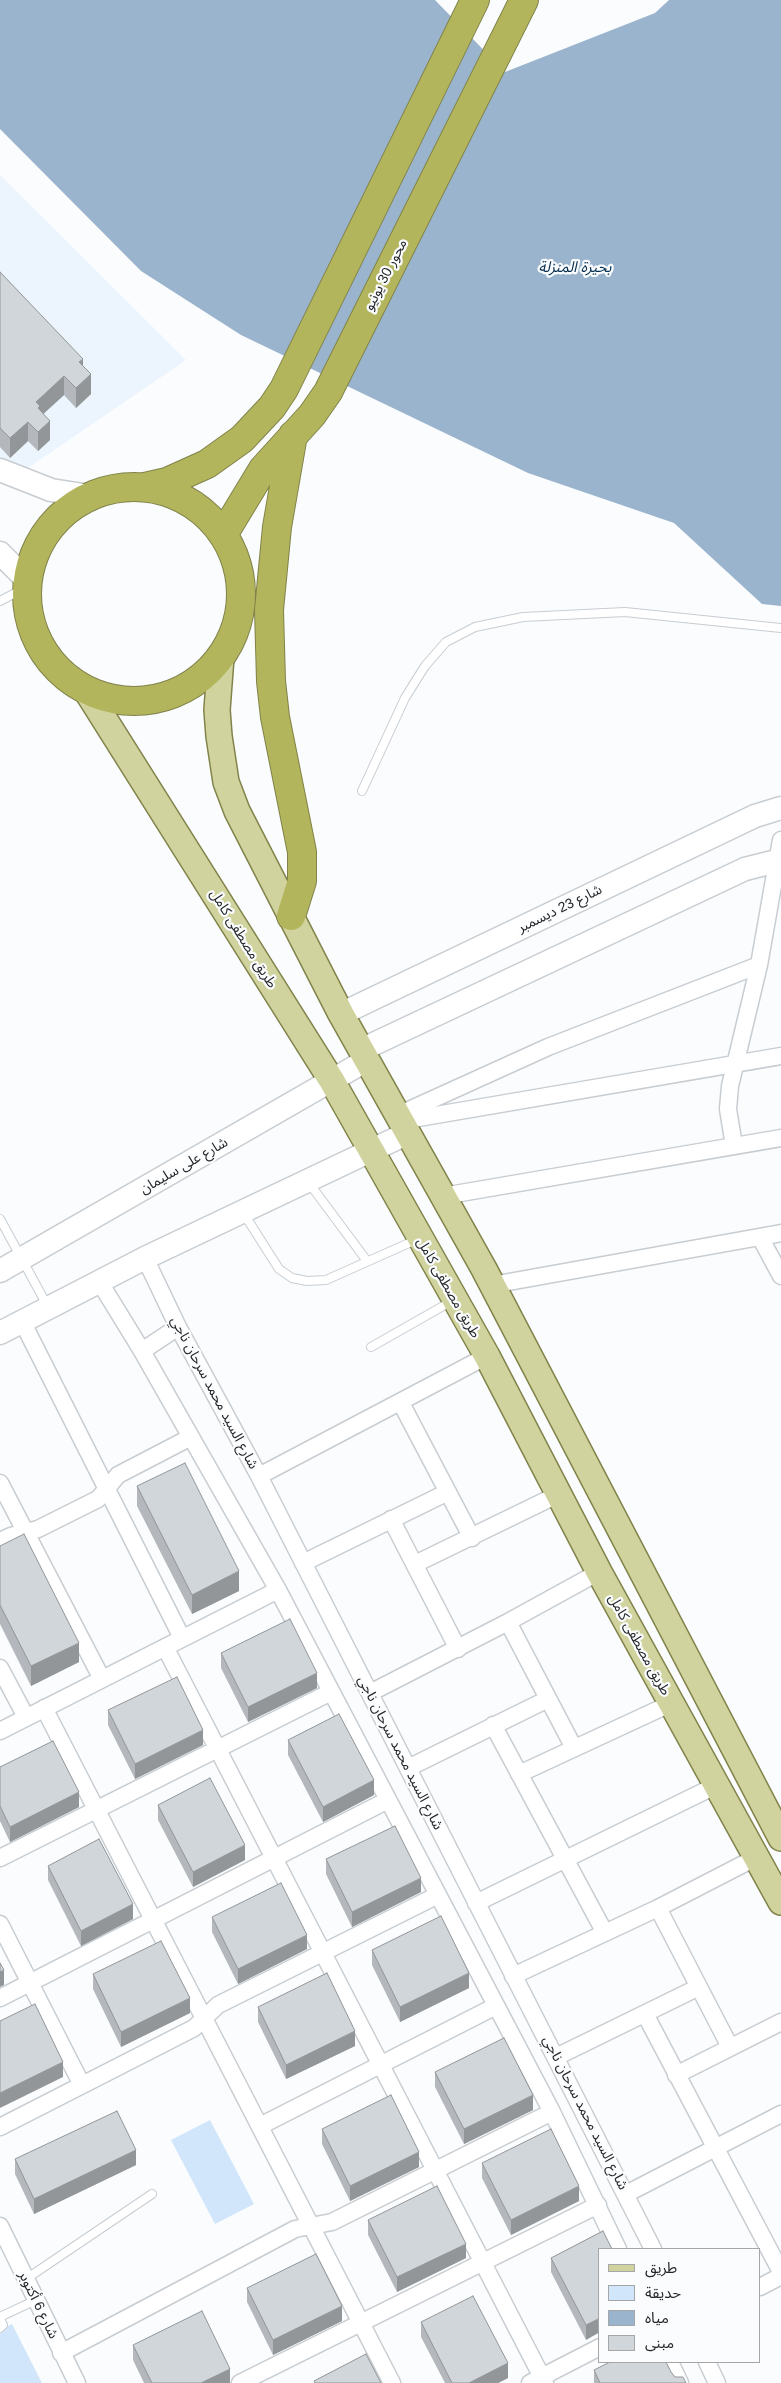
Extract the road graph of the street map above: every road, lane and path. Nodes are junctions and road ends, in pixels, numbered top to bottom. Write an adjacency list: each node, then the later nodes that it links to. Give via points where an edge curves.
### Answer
1 (475, 0): 5 (highway, via 284,389 258,423 225,452 187,474)
2 (524, 0): 3 (highway, محور 30 يونيو, via 328,392)
3 (293, 435): 7 (highway, محور 30 يونيو, via 263,469); 17 (highway, via 277,527 268,610 270,681 275,717 302,852 302,881)
4 (0, 470): 6 (street, via 51,490)
5 (146, 487): 6 (highway, via 108,490); 7 (highway, via 164,491 189,503 212,520)
6 (90, 496): 9 (highway, via 74,504 48,530 34,554)
7 (223, 534): 12 (highway, via 238,568 241,605 231,641)
8 (0, 553): 9 (street)
9 (26, 584): 10 (lane); 13 (highway, via 30,623 42,650 62,673)
10 (0, 601)
11 (781, 628): 14 (lane, via 624,612 524,617 475,627 446,642 425,666 405,698)
12 (221, 657): 13 (highway, via 194,683 160,698 122,701); 17 (main road, via 218,736 226,782 237,811)
13 (86, 690): 23 (main road, طريق مصطفى كامل)
14 (362, 791)
15 (781, 808): 19 (street, شارع 23 ديسمبر, via 755,816)
16 (780, 854): 18 (street); 20 (street)
17 (291, 916): 19 (main road)
18 (759, 965): 22 (street); 24 (street, via 548,1047)
19 (341, 1014): 20 (main road)
20 (364, 1055): 23 (street, شارع على سليمان); 24 (main road)
21 (781, 1056): 22 (street)
22 (734, 1063): 24 (street); 26 (street, via 728,1109)
23 (332, 1081): 27 (main road, طريق مصطفى كامل); 36 (street, شارع على سليمان)
24 (402, 1123): 27 (street); 29 (main road)
25 (781, 1138): 26 (street)
26 (734, 1146): 29 (street)
27 (372, 1150): 28 (street); 34 (main road, طريق مصطفى كامل)
28 (307, 1180): 30 (street); 37 (lane)
29 (443, 1196): 41 (main road)
30 (242, 1211): 35 (street); 37 (lane, via 279,1270 292,1278 326,1280)
31 (0, 1219): 36 (lane)
32 (781, 1233): 33 (street)
33 (760, 1237): 39 (street); 41 (street)
34 (419, 1238): 37 (lane); 42 (main road, طريق مصطفى كامل)
35 (145, 1258): 40 (street); 45 (street, شارع السيد محمد سرحان ناجي)
36 (22, 1259): 38 (street, شارع على سليمان); 43 (lane)
37 (367, 1261)
38 (0, 1271)
39 (781, 1276)
40 (99, 1282): 43 (street); 48 (street)
41 (492, 1285): 86 (main road)
42 (455, 1299): 47 (lane); 49 (main road, طريق مصطفى كامل)
43 (49, 1309): 44 (street)
44 (23, 1323): 46 (street); 54 (street)
45 (178, 1327): 48 (street); 52 (street, شارع السيد محمد سرحان ناجي)
46 (0, 1333)
47 (371, 1347)
48 (142, 1351): 51 (street)
49 (487, 1356): 50 (street); 56 (main road, طريق مصطفى كامل)
50 (401, 1403): 52 (street); 55 (street)
51 (191, 1438): 54 (street, via 118,1475); 64 (street)
52 (259, 1476): 61 (street, شارع السيد محمد سرحان ناجي)
53 (0, 1483): 58 (street)
54 (107, 1488): 58 (street, via 98,1499 38,1529); 66 (street)
55 (448, 1492): 57 (street); 59 (street)
56 (559, 1494): 59 (street); 63 (main road, طريق مصطفى كامل)
57 (391, 1519): 61 (street); 62 (street)
58 (25, 1532): 60 (street); 70 (street)
59 (472, 1538): 62 (street)
60 (0, 1541)
61 (304, 1564): 72 (street, شارع السيد محمد سرحان ناجي)
62 (415, 1564): 68 (street)
63 (599, 1572): 65 (street); 74 (main road, طريق مصطفى كامل)
64 (278, 1590): 66 (street); 71 (street)
65 (508, 1622): 68 (street); 73 (street)
66 (182, 1638): 67 (street)
67 (165, 1647): 70 (street); 79 (street)
68 (458, 1648): 72 (street)
69 (0, 1668): 76 (street)
70 (102, 1679): 75 (street)
71 (331, 1692): 79 (street); 84 (street)
72 (370, 1694): 81 (street, شارع السيد محمد سرحان ناجي)
73 (548, 1699): 77 (street); 80 (street)
74 (672, 1703): 80 (street); 83 (main road, طريق مصطفى كامل)
75 (44, 1708): 76 (street); 85 (street)
76 (26, 1717): 78 (street)
77 (493, 1726): 81 (street); 82 (street)
78 (0, 1731)
79 (218, 1748): 85 (street); 89 (street)
80 (574, 1748): 82 (street)
81 (408, 1768): 93 (street, شارع السيد محمد سرحان ناجي)
82 (519, 1774): 90 (street)
83 (717, 1785): 87 (main road, طريق مصطفى كامل); 90 (street)
84 (388, 1800): 89 (street); 91 (street)
85 (96, 1809): 88 (street); 95 (street)
86 (781, 1838)
87 (757, 1857): 92 (main road, طريق مصطفى كامل); 94 (street)
88 (0, 1858)
89 (274, 1858): 95 (street); 98 (street)
90 (565, 1861): 93 (street); 97 (street)
91 (438, 1895): 98 (street); 103 (street)
92 (781, 1902)
93 (476, 1903): 99 (street, شارع السيد محمد سرحان ناجي)
94 (658, 1908): 97 (street); 101 (street)
95 (153, 1919): 100 (street); 105 (street)
96 (0, 1924): 100 (street)
97 (604, 1932): 99 (street)
98 (323, 1953): 105 (street, via 218,2005); 109 (street)
99 (513, 1976): 108 (street, شارع السيد محمد سرحان ناجي)
100 (30, 1982): 102 (street); 111 (street)
101 (699, 1987): 104 (street); 107 (street)
102 (0, 1998)
103 (496, 2006): 109 (street); 112 (street)
104 (645, 2014): 108 (street); 110 (street)
105 (204, 2018): 111 (street, via 194,2028); 114 (street)
106 (781, 2022): 107 (street)
107 (730, 2047): 110 (street)
108 (556, 2057): 119 (street, شارع السيد محمد سرحان ناجي)
109 (381, 2064): 114 (street); 117 (street)
110 (676, 2075): 116 (street)
111 (82, 2085): 115 (street)
112 (552, 2112): 117 (street); 120 (street)
113 (781, 2114): 116 (street)
114 (260, 2126): 122 (street)
115 (0, 2127)
116 (716, 2148): 119 (street); 126 (street)
117 (436, 2171): 122 (street, via 332,2222); 125 (street)
118 (152, 2194): 128 (lane)
119 (626, 2194): 124 (street, شارع السيد محمد سرحان ناجي)
120 (598, 2205): 123 (street); 125 (street)
121 (0, 2226): 128 (street, شارع 6 أكتوبر)
122 (312, 2226): 132 (street); 135 (street, via 295,2229)
123 (618, 2248)
124 (653, 2248)
125 (482, 2262): 132 (street); 139 (street)
126 (781, 2272)
127 (781, 2276): 129 (street)
128 (26, 2279): 130 (street, شارع 6 أكتوبر)
129 (761, 2286)
130 (36, 2300): 131 (lane); 135 (street, شارع 6 أكتوبر)
131 (0, 2318): 133 (lane, via 3,2325)
132 (361, 2322): 138 (street); 142 (street)
133 (0, 2328)
134 (598, 2348): 139 (street)
135 (61, 2353): 140 (street, شارع 6 أكتوبر)
136 (670, 2363): 143 (street)
137 (707, 2363): 144 (street)
138 (270, 2376): 141 (street)
139 (539, 2381)
140 (77, 2383)
141 (240, 2383)
142 (392, 2383)
143 (680, 2383)
144 (717, 2383)

